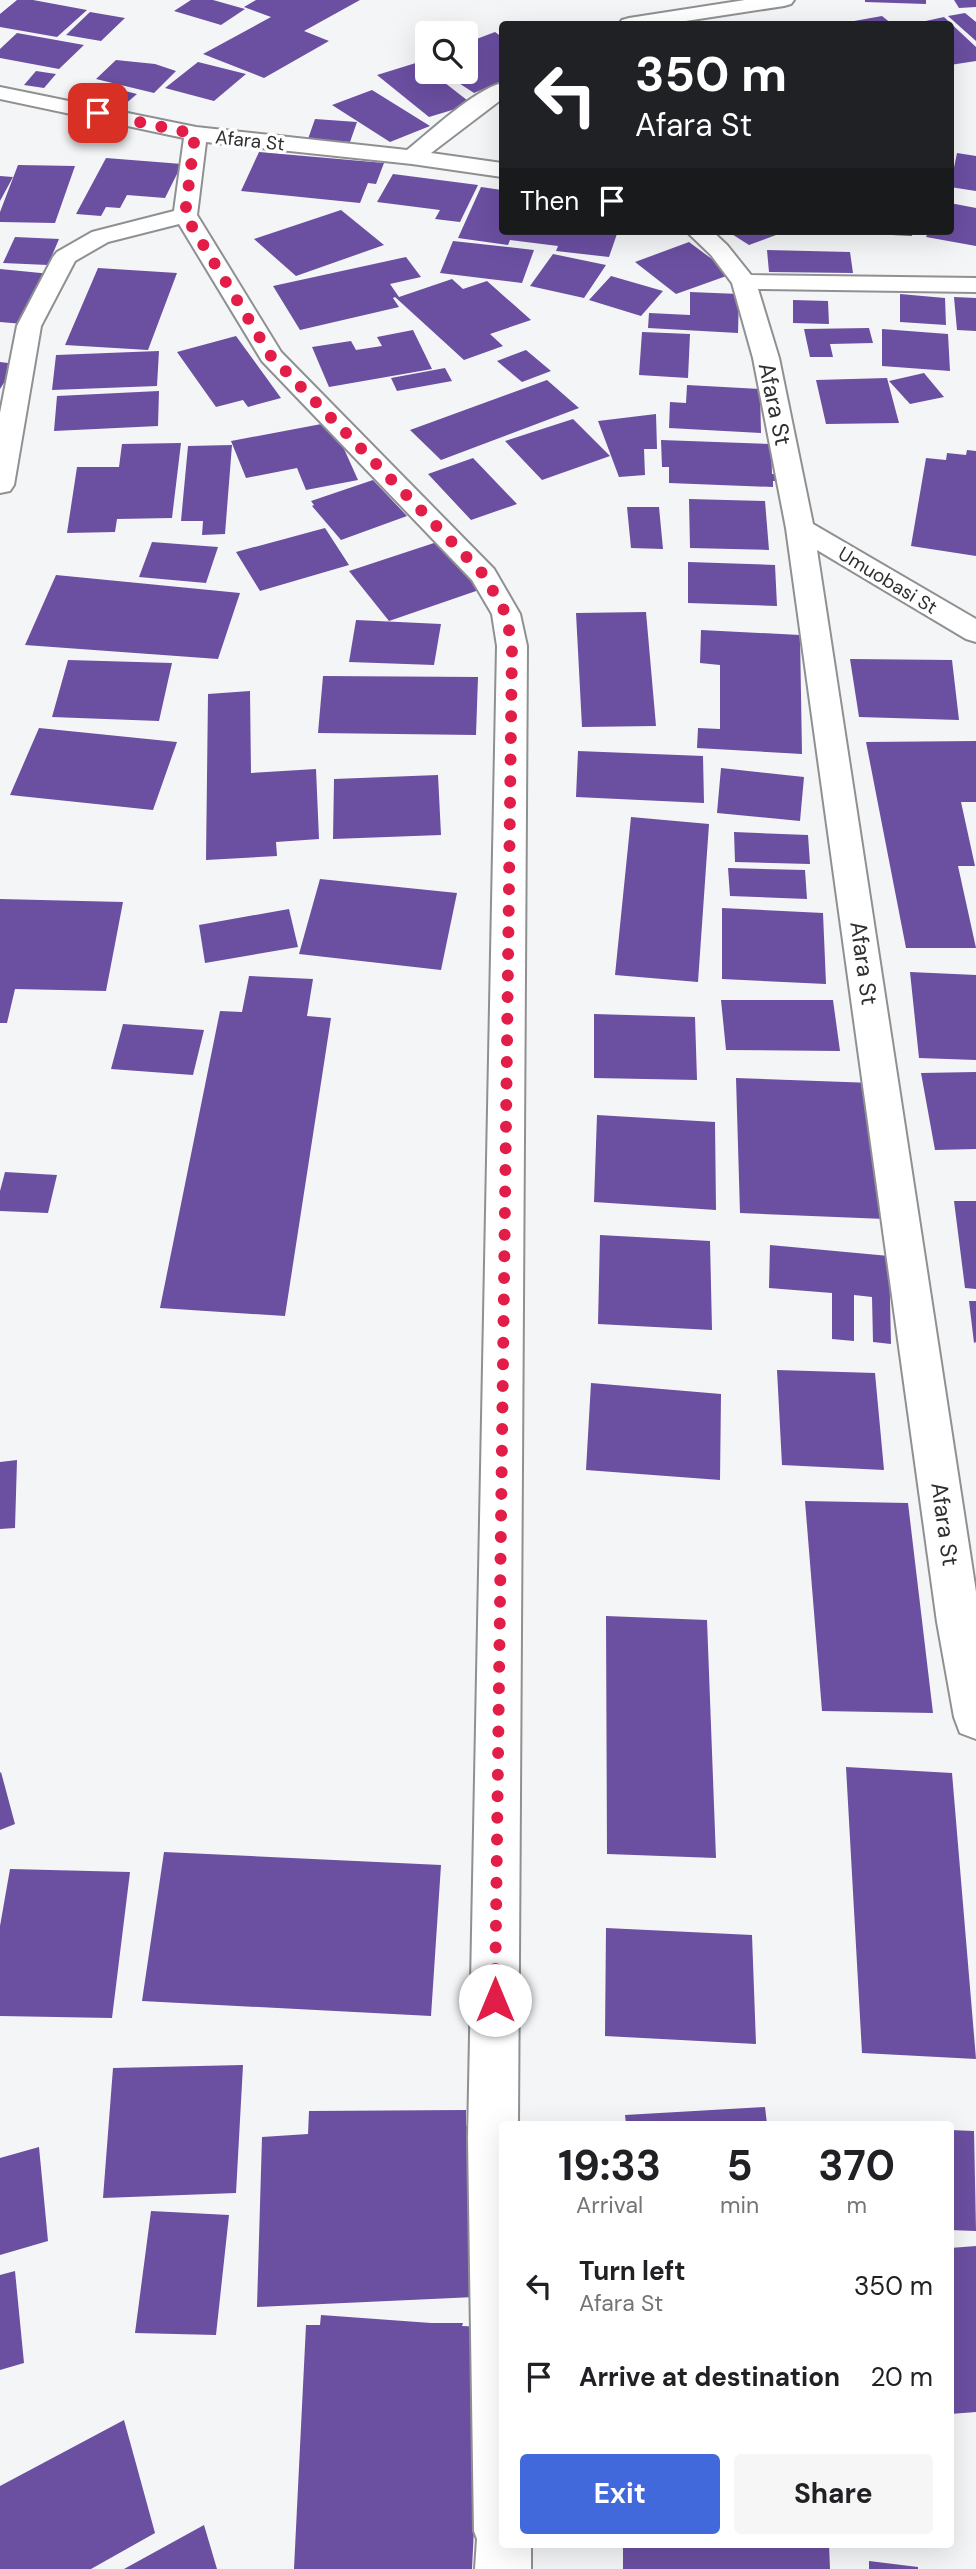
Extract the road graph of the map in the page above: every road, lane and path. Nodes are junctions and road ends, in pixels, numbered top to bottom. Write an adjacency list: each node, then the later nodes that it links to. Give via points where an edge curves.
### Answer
1 (784, 0): 2 (street)
2 (648, 21)
3 (499, 91): 6 (street)
4 (0, 93): 5 (street, Afara St)
5 (195, 134): 6 (street, Afara St); 8 (street)
6 (412, 157): 7 (street, Afara St)
7 (499, 170)
8 (185, 215): 12 (street, via 100,237 65,257 29,326); 16 (street, via 271,356 484,575 506,614 512,646 493,2138)
9 (702, 235): 10 (street, Afara St)
10 (744, 282): 11 (street); 13 (street, Afara St, via 766,358)
11 (976, 285)
12 (0, 485)
13 (800, 528): 14 (street, Umuobasi St); 15 (street, Afara St)
14 (976, 632)
15 (976, 1717)
16 (499, 2400)
17 (503, 2548): 18 (street)
18 (503, 2569)

